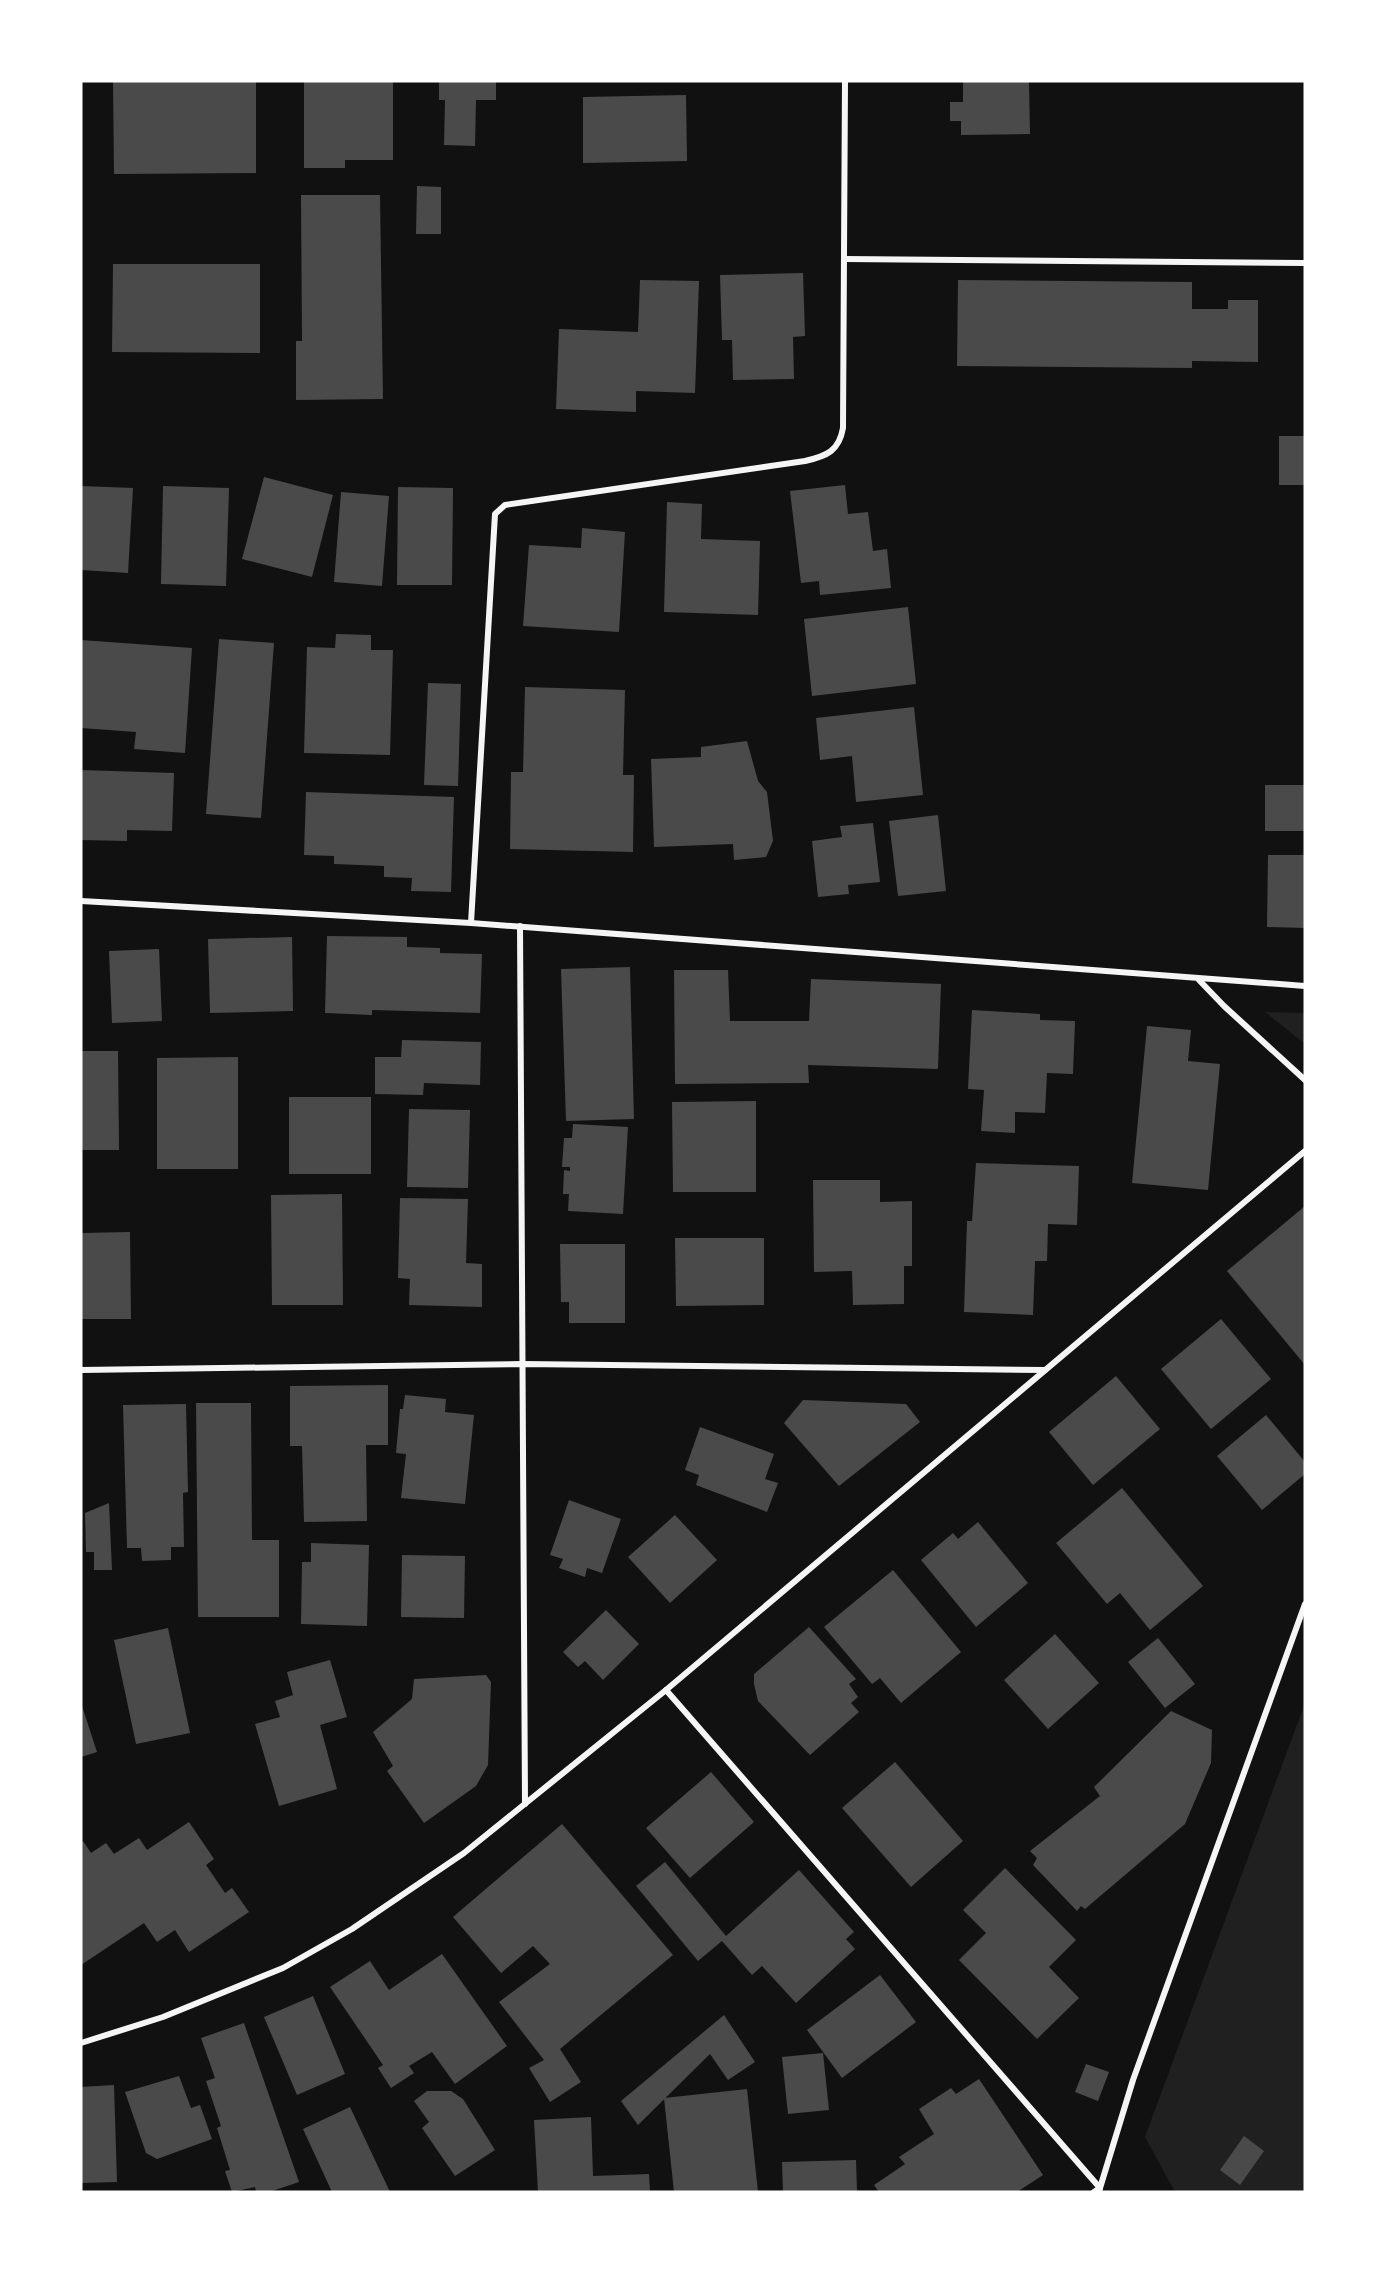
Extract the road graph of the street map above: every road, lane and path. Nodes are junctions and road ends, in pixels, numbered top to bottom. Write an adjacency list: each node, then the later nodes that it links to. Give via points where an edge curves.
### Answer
1 (844, 81): 2 (street)
2 (844, 259): 3 (street); 5 (street, via 842,436 832,452 805,461 505,505 497,510)
3 (1305, 263)
4 (81, 901): 5 (street)
5 (471, 923): 6 (street)
6 (520, 926): 7 (street); 11 (street)
7 (1199, 980): 8 (street); 9 (street)
8 (1305, 986)
9 (1305, 1080)
10 (1305, 1151): 13 (street)
11 (523, 1364): 12 (street); 13 (street); 16 (street)
12 (81, 1370)
13 (1045, 1370): 15 (street)
14 (1305, 1604): 18 (street, via 1133,2080)
15 (666, 1690): 16 (street); 18 (street)
16 (525, 1804): 17 (street, via 464,1853 315,1950 199,2004)
17 (81, 2043)
18 (1097, 2191)

